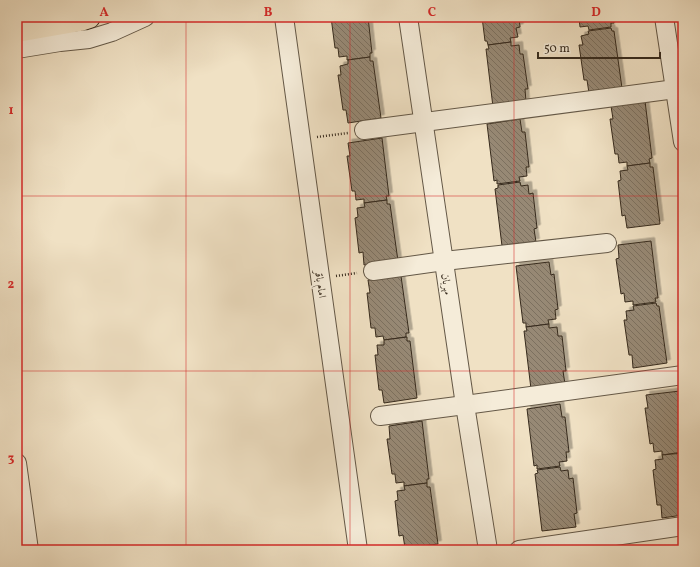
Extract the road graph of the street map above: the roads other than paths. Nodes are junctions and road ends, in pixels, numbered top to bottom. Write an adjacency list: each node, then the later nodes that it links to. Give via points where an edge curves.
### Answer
1 (89, 17): 6 (main road)
2 (145, 17): 7 (street, via 89,39)
3 (284, 17): 21 (street, امام باقر)
4 (408, 17): 9 (street, مهربان)
5 (664, 17): 8 (street)
6 (17, 30)
7 (17, 49)
8 (679, 88): 9 (street); 11 (street)
9 (424, 123): 10 (street); 13 (street, مهربان)
10 (364, 130)
11 (683, 142)
12 (607, 243): 13 (street)
13 (444, 262): 14 (street); 16 (street, مهربان)
14 (373, 271)
15 (683, 375): 16 (street)
16 (465, 406): 17 (street); 22 (street, مهربان)
17 (380, 416)
18 (17, 463): 20 (street)
19 (683, 526): 23 (street)
20 (29, 550)
21 (358, 550)
22 (488, 550)
23 (518, 550)

